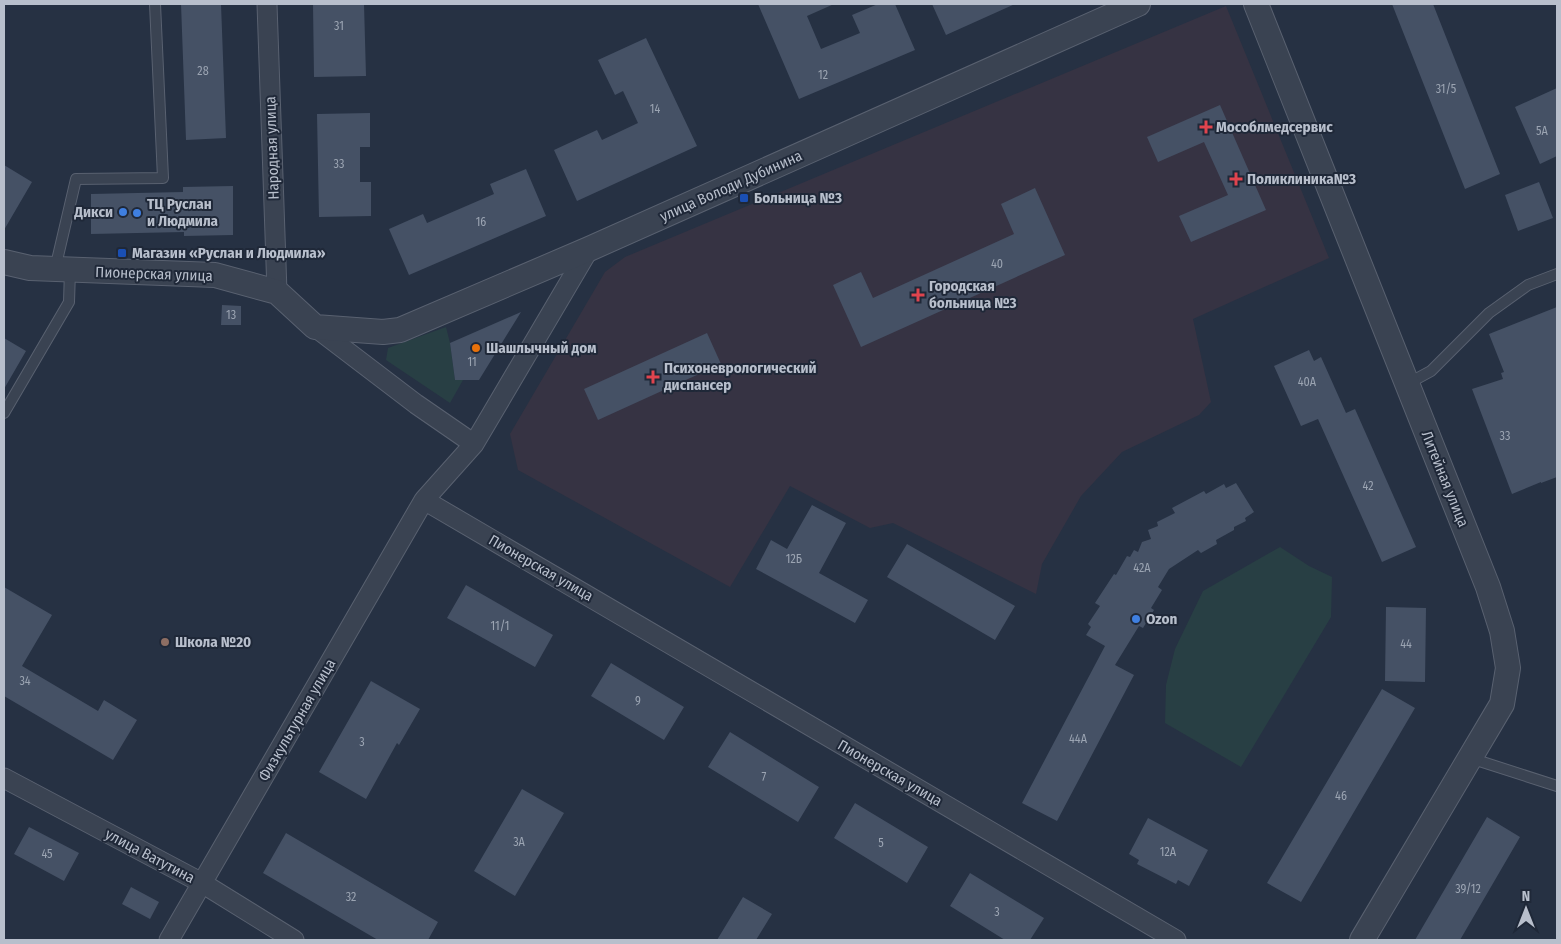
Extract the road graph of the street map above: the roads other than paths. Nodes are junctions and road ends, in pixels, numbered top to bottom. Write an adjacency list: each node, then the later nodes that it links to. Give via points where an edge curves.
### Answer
1 (155, 4): 7 (lane, via 163,178 76,179)
2 (267, 4): 9 (street, Народная улица)
3 (1138, 4): 5 (street, улица Володи Дубинина)
4 (1256, 4): 11 (street, Литейная улица)
5 (589, 249): 10 (street, улица Володи Дубинина, via 400,330 383,332); 13 (street)
6 (4, 262): 7 (street, Пионерская улица)
7 (62, 270): 9 (street, Пионерская улица, via 215,275); 12 (lane, via 70,302)
8 (1557, 274): 11 (lane, via 1528,285 1504,302 1431,371)
9 (277, 292): 10 (street, Пионерская улица)
10 (315, 327): 13 (street, Пионерская улица)
11 (1407, 384): 15 (street, Литейная улица, via 1488,587 1502,631 1508,668 1502,704)
12 (4, 412)
13 (474, 444): 14 (street)
14 (424, 500): 18 (street, Физкультурная улица); 21 (street, Пионерская улица)
15 (1470, 758): 17 (lane); 22 (street, Литейная улица)
16 (4, 778): 18 (street, улица Ватутина)
17 (1557, 786)
18 (202, 884): 19 (street, Физкультурная улица); 20 (street, улица Ватутина)
19 (169, 940)
20 (294, 940)
21 (1176, 940)
22 (1362, 940)

